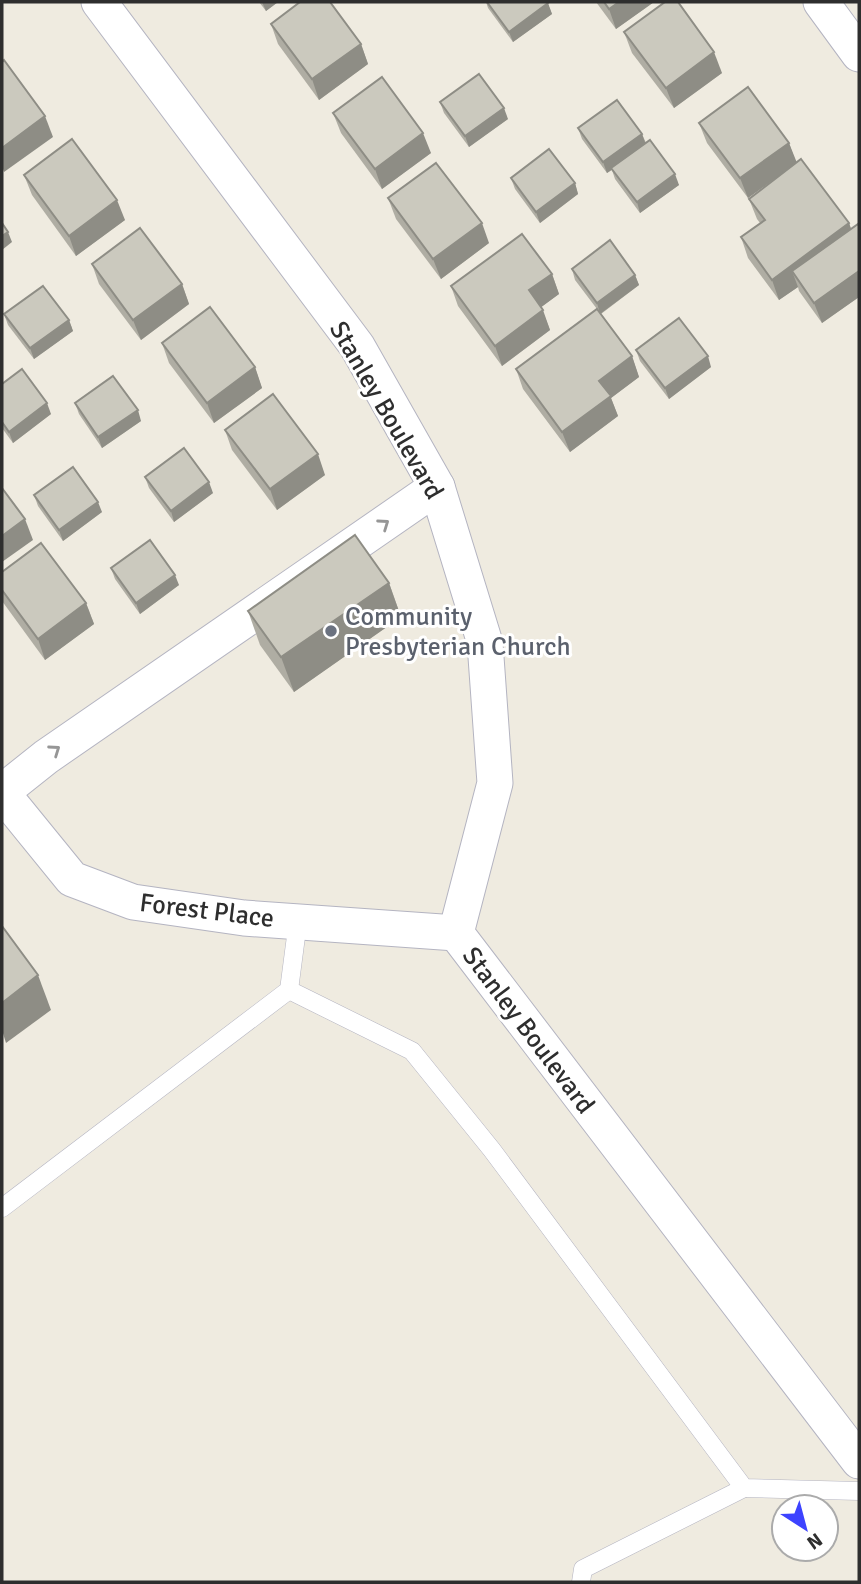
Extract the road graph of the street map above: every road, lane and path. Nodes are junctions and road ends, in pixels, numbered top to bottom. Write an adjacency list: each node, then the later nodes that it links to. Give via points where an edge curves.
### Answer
1 (99, 2): 4 (street, Stanley Boulevard, via 357,346)
2 (821, 2): 3 (street)
3 (859, 54)
4 (437, 487): 5 (street, one-way to 4, via 46,757); 7 (street, Stanley Boulevard, via 485,643 495,783)
5 (2, 793): 6 (street, Forest Place, via 72,879 133,902)
6 (298, 921): 7 (street, Forest Place); 8 (lane)
7 (456, 933): 10 (street, Stanley Boulevard)
8 (289, 990): 9 (lane); 11 (lane, via 412,1051 492,1150)
9 (2, 1209)
10 (854, 1443)
11 (744, 1488): 12 (lane); 13 (lane, via 583,1569)
12 (859, 1491)
13 (582, 1582)

